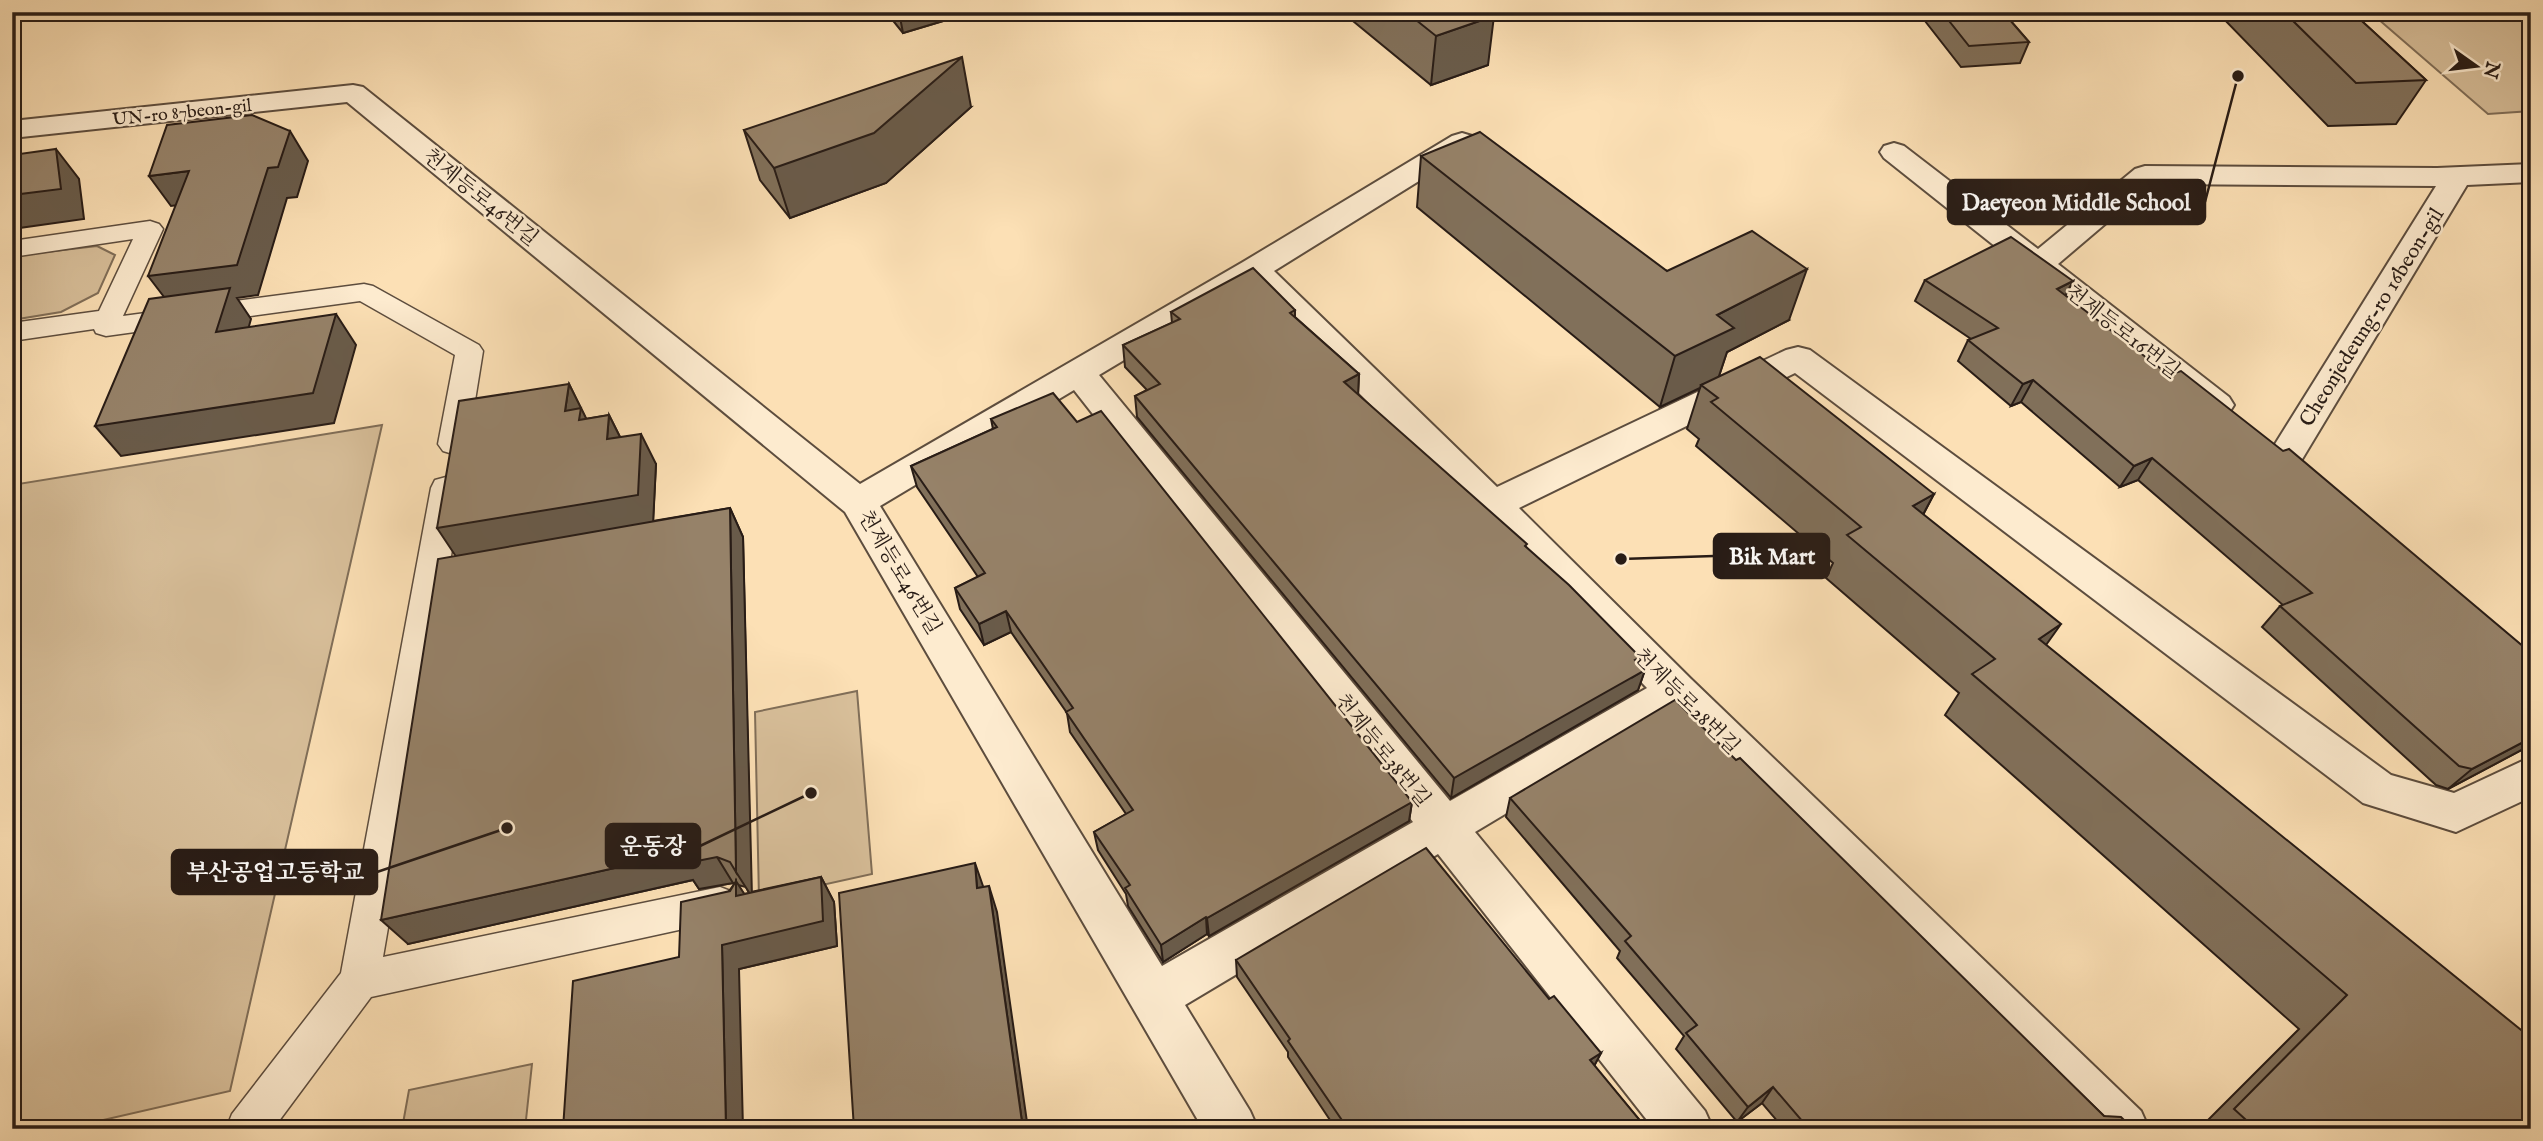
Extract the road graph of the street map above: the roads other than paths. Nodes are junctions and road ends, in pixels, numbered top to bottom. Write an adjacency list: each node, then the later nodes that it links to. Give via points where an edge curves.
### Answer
1 (353, 93): 2 (street, UN-ro 87beon-gil); 14 (street, 천제등로46번길)
2 (12, 130)
3 (1462, 142): 9 (street)
4 (1894, 152): 8 (street, 천제등로16번길)
5 (2531, 173): 6 (street)
6 (2457, 176): 8 (street, via 2145,176); 13 (street, Cheonjedeung-ro 16beon-gil)
7 (12, 248): 10 (lane, via 150,229)
8 (2038, 265): 13 (street, 천제등로16번길)
9 (1254, 269): 12 (street); 15 (street, 천제등로28번길)
10 (109, 318): 11 (lane); 17 (lane, via 106,327 364,292 469,352 470,413)
11 (12, 332)
12 (1078, 372): 14 (street); 20 (street, 천제등로38번길)
13 (2274, 449)
14 (858, 502): 23 (street, 천제등로46번길)
15 (1493, 505): 18 (street, 천제등로28번길); 19 (street, via 1798,358 2378,790 2456,813)
16 (515, 564): 17 (lane)
17 (432, 578): 22 (lane)
18 (1676, 691): 20 (street); 27 (street, 천제등로28번길)
19 (2531, 776)
20 (1445, 827): 23 (street); 26 (street, 천제등로38번길)
21 (732, 902): 22 (lane)
22 (359, 981): 24 (lane)
23 (1154, 997): 25 (street, 천제등로46번길)
24 (247, 1129)
25 (1232, 1129)
26 (1687, 1129)
27 (2123, 1129)

